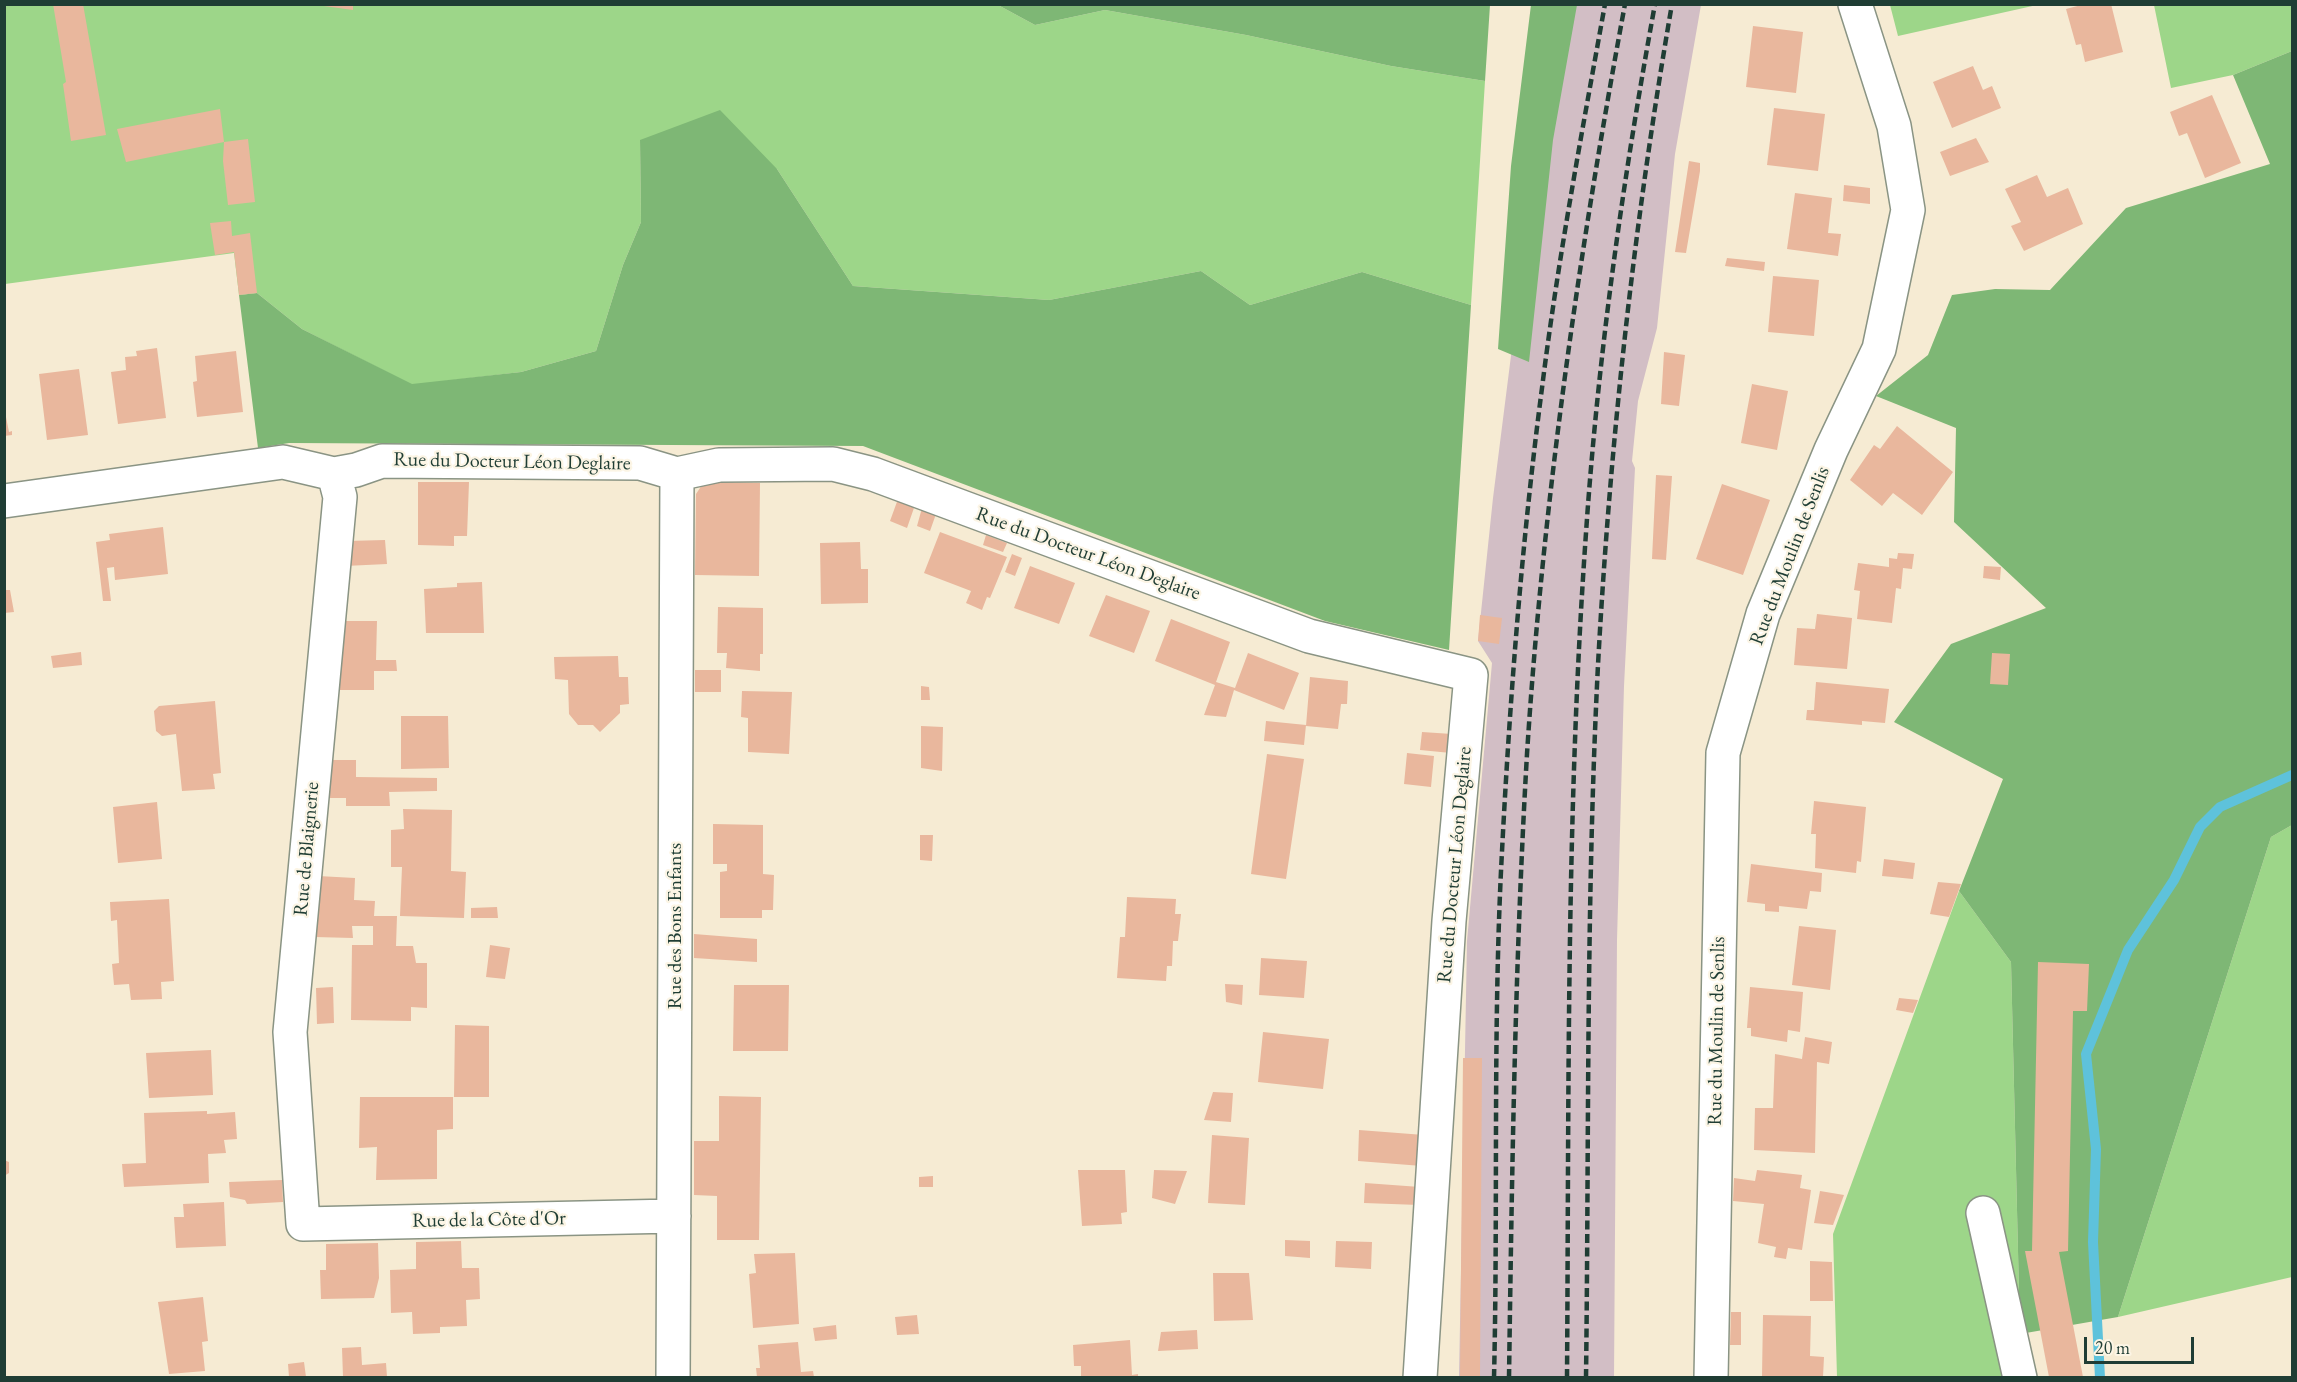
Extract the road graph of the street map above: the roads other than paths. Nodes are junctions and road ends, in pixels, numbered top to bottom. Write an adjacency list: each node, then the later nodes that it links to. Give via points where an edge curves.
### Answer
1 (1855, 4): 10 (street, Rue du Moulin de Senlis, via 1894,126 1908,210 1879,349 1831,450 1763,614 1723,753)
2 (334, 474): 3 (street, Rue du Docteur Léon Deglaire, via 382,461 640,463); 4 (street, Rue du Docteur Léon Deglaire, via 283,462); 7 (street, Rue de Blaignerie, via 340,497 290,1032)
3 (677, 474): 6 (street, Rue des Bons Enfants); 9 (street, Rue du Docteur Léon Deglaire, via 720,465 833,464 884,478 1309,636 1471,675 1449,921)
4 (4, 501)
5 (1983, 1213): 11 (street)
6 (674, 1216): 7 (street, Rue de la Côte d'Or); 8 (street, Rue des Bons Enfants)
7 (303, 1224)
8 (673, 1377)
9 (1420, 1377)
10 (1711, 1377)
11 (2020, 1377)

